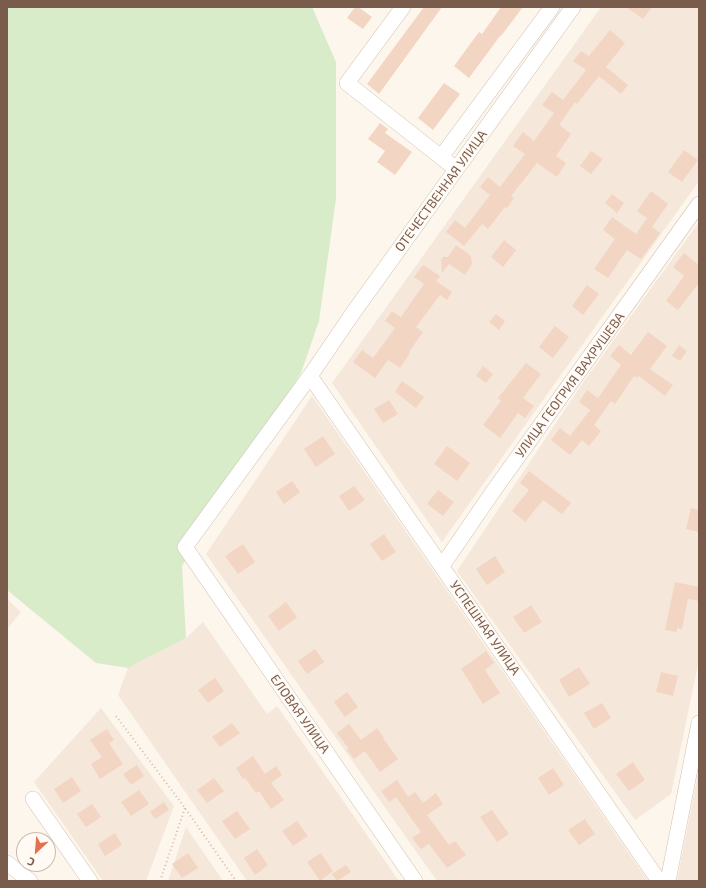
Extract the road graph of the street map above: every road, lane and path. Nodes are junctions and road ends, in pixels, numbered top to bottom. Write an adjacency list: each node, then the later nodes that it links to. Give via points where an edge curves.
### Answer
1 (403, 7): 4 (street, via 347,83)
2 (552, 7): 4 (street)
3 (573, 7): 5 (street, ОТЕЧЕСТВЕННАЯ УЛИЦА)
4 (441, 157): 5 (street)
5 (456, 169): 7 (street, ОТЕЧЕСТВЕННАЯ УЛИЦА)
6 (699, 204): 9 (street, УЛИЦА ГЕОГРИЯ ВАХРУШЕВА)
7 (310, 376): 8 (street, ОТЕЧЕСТВЕННАЯ УЛИЦА); 9 (street, УСПЕШНАЯ УЛИЦА)
8 (185, 547): 19 (street, ЕЛОВАЯ УЛИЦА)
9 (442, 566): 20 (street, УСПЕШНАЯ УЛИЦА)
10 (116, 716): 13 (path)
11 (699, 723): 21 (street)
12 (33, 799): 16 (street)
13 (185, 808): 17 (path); 18 (path)
14 (7, 863): 15 (street)
15 (30, 881)
16 (90, 881)
17 (160, 881)
18 (236, 881)
19 (415, 881)
20 (659, 881)
21 (668, 881)

